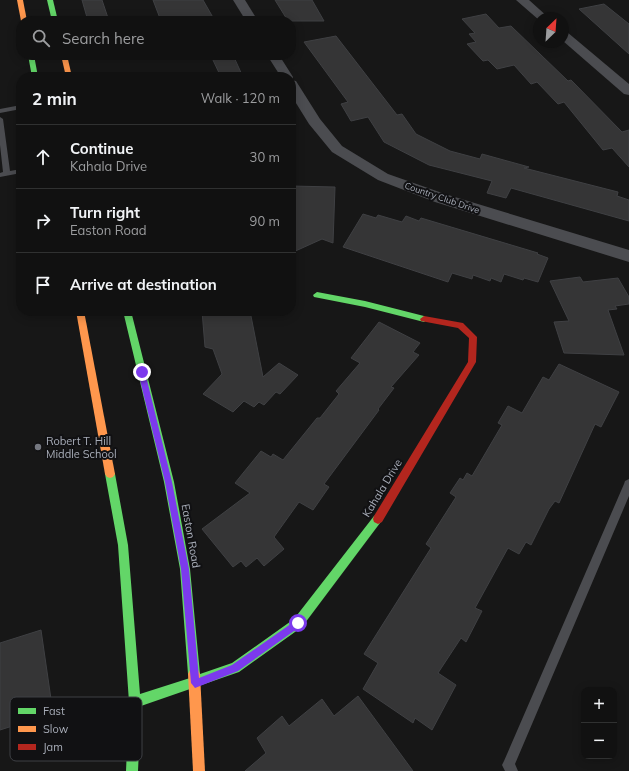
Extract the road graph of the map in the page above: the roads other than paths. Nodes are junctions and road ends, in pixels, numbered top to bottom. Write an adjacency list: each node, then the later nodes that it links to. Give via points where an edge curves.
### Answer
1 (20, 0): 6 (main road)
2 (50, 0): 7 (main road)
3 (239, 0): 8 (street)
4 (522, 0): 5 (street)
5 (536, 12)
6 (23, 16)
7 (54, 16)
8 (249, 16)
9 (569, 40): 17 (street)
10 (32, 60): 13 (main road)
11 (65, 60): 14 (main road)
12 (276, 60): 15 (street)
13 (34, 72)
14 (68, 72)
15 (284, 72)
16 (296, 92): 23 (street, Country Club Drive, via 314,121 337,150 383,177 440,198)
17 (629, 92)
18 (16, 108): 19 (lane)
19 (0, 111)
20 (0, 120): 22 (lane)
21 (16, 172): 22 (lane)
22 (3, 174)
23 (629, 256)
24 (317, 295): 28 (main road, Kahala Drive, via 460,325 473,337 472,362 374,525 298,623 235,668)
25 (81, 316): 29 (main road, via 123,545)
26 (128, 316): 28 (main road, Easton Road, via 168,482 185,569)
27 (628, 488): 34 (lane, via 508,765)
28 (195, 683): 30 (main road, Kahala Drive); 33 (main road, Easton Road)
29 (135, 697)
30 (142, 700)
31 (132, 761): 32 (main road)
32 (132, 771)
33 (199, 771)
34 (512, 771)

